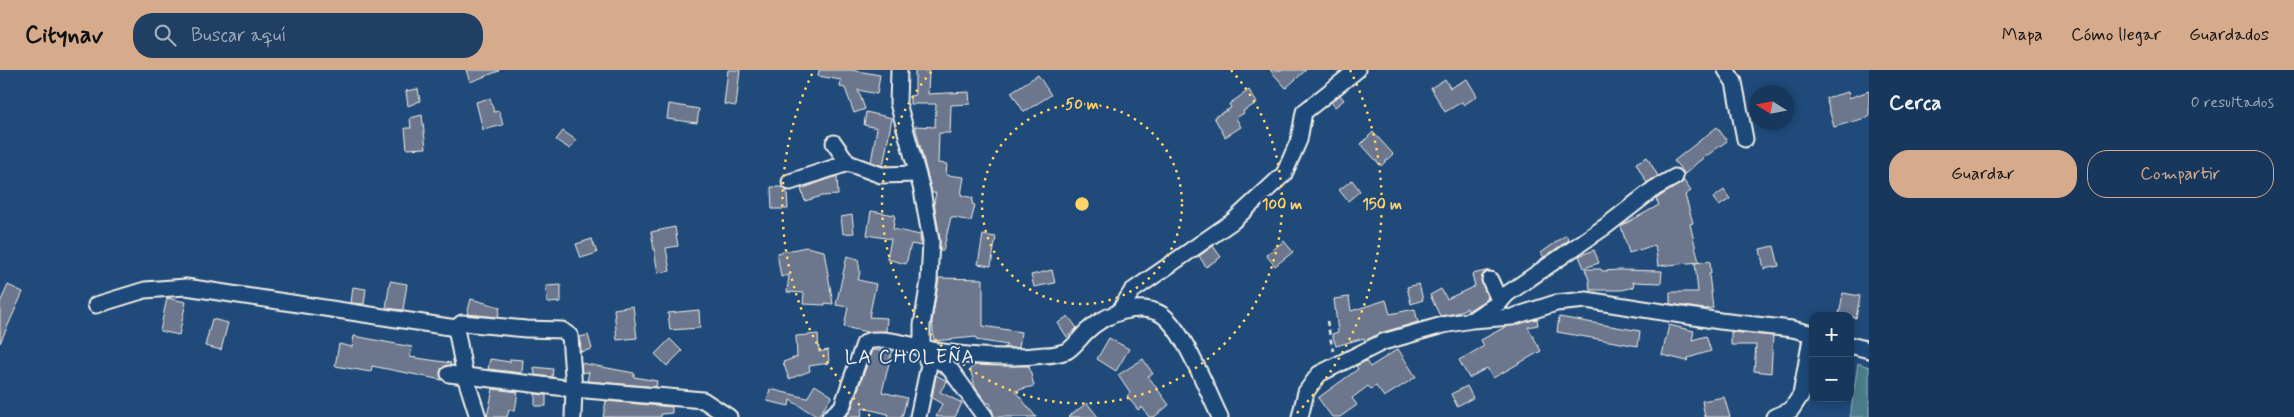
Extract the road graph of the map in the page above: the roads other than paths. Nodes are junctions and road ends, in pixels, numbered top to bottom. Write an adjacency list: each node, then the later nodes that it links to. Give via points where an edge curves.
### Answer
1 (899, 70): 7 (street, via 898,103)
2 (1357, 70): 13 (street, via 1304,112 1299,140 1284,174 1233,221 1132,291)
3 (1726, 70): 4 (street, via 1734,82)
4 (1745, 139)
5 (834, 143): 6 (street)
6 (848, 163): 7 (street, via 880,174); 9 (street)
7 (918, 174): 18 (street, via 931,241)
8 (1675, 177): 11 (street, via 1655,188)
9 (790, 182)
10 (1490, 280): 11 (street)
11 (1500, 302): 14 (street)
12 (96, 305): 15 (street, via 146,290 186,287)
13 (1119, 312): 18 (street, via 1102,319 1068,350 1046,355 1011,358); 30 (street, via 1147,309 1161,314 1171,323 1191,355)
14 (1472, 320): 16 (street, via 1512,317 1556,303 1586,300); 31 (street, via 1383,342 1319,374 1306,392)
15 (456, 328): 22 (street); 23 (street, via 462,323 567,332)
16 (1809, 334)
17 (1854, 346): 19 (street)
18 (922, 348): 27 (street, via 868,341 864,344 842,407); 28 (street, via 929,365); 29 (street, via 950,369)
19 (1869, 350)
20 (1809, 351): 32 (street, via 1801,395 1791,410)
21 (449, 374): 22 (street)
22 (465, 376): 23 (street); 24 (street)
23 (574, 389): 25 (street); 26 (street, via 703,400)
24 (478, 417)
25 (573, 417)
26 (729, 417)
27 (830, 417)
28 (918, 417)
29 (985, 417)
30 (1220, 417)
31 (1300, 417)
32 (1774, 417)

